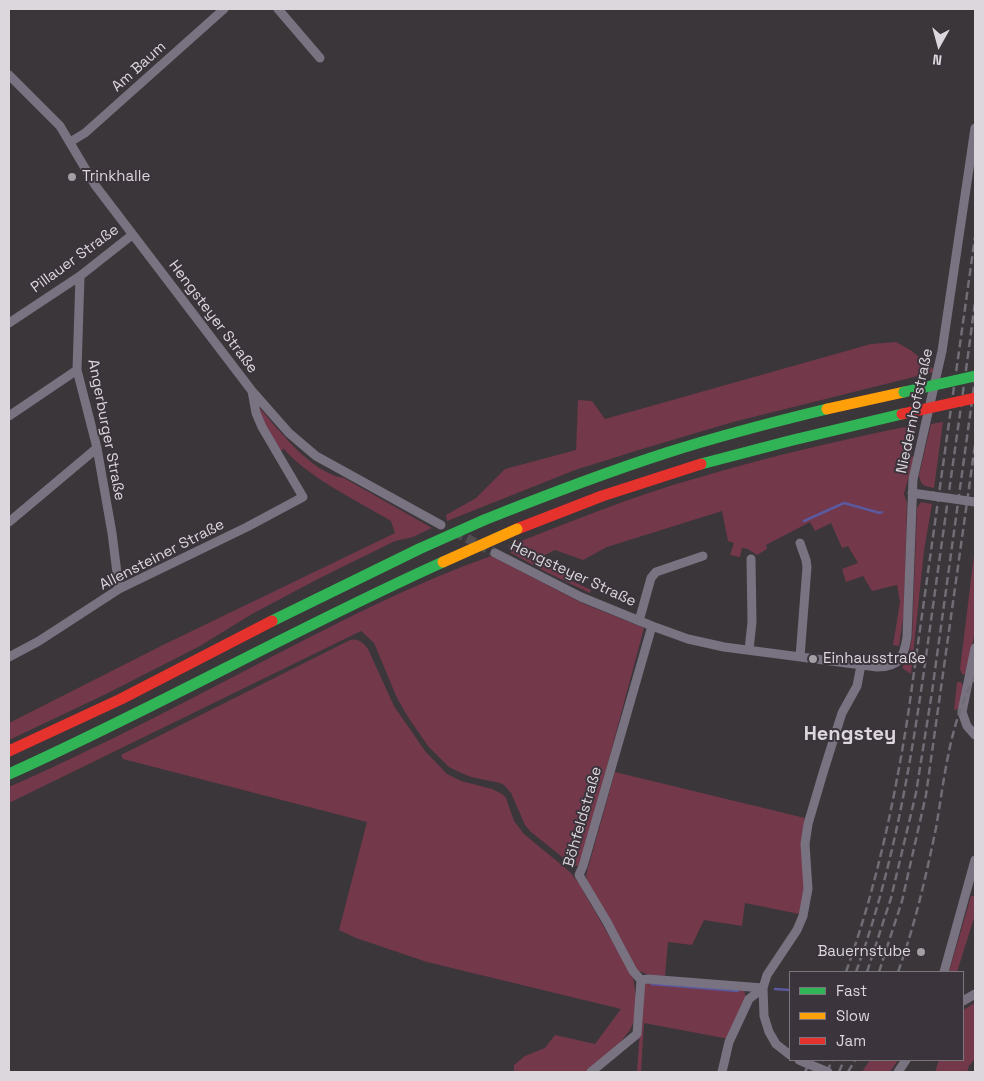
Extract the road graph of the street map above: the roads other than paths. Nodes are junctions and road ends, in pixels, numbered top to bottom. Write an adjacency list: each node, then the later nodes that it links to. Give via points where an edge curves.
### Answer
1 (224, 9): 6 (street, Am Baum, via 85,133)
2 (278, 9): 3 (street)
3 (320, 58)
4 (9, 75): 6 (street, Hengsteyer Straße, via 60,126)
5 (975, 128): 16 (street, Niedernhofstraße, via 942,351)
6 (70, 142): 7 (street, Hengsteyer Straße, via 90,178)
7 (132, 235): 8 (street, Pillauer Straße); 12 (street, Hengsteyer Straße)
8 (80, 276): 9 (street, Pillauer Straße); 10 (street, Angerburger Straße)
9 (9, 323)
10 (77, 370): 14 (street); 15 (street, Angerburger Straße)
11 (975, 376): 33 (highway, bridge, via 836,407 694,444 597,476 484,520 419,550)
12 (252, 391): 19 (street, Hengsteyer Straße, via 289,433 316,456); 24 (street, Allensteiner Straße, via 262,427 304,497)
13 (975, 398): 34 (highway, bridge, via 781,442 698,465 602,496 517,529 390,584 127,718)
14 (9, 416)
15 (97, 448): 18 (street); 24 (street, Angerburger Straße)
16 (912, 493): 17 (street, bridge); 31 (street, Niedernhofstraße, via 905,650 893,665)
17 (975, 502)
18 (9, 522)
19 (441, 525)
20 (800, 543): 30 (street, via 807,567)
21 (495, 553): 25 (street, Hengsteyer Straße, via 582,597)
22 (703, 556): 25 (street, Hengsteyer Straße, via 656,572 651,578)
23 (751, 559): 28 (street)
24 (119, 589): 29 (street, Allensteiner Straße)
25 (639, 621): 26 (street, Hengsteyer Straße)
26 (652, 626): 28 (street, Hengsteyer Straße, via 706,644); 37 (street, Böhfeldstraße, via 579,875)
27 (975, 648): 32 (street, via 962,712)
28 (749, 650): 30 (street, Hengsteyer Straße)
29 (9, 657)
30 (800, 657): 31 (street, Hengsteyer Straße)
31 (861, 665): 38 (street, via 857,686 842,713 808,824 805,844 808,889 803,916 767,975)
32 (975, 736)
33 (9, 751)
34 (9, 774)
35 (975, 860): 36 (street)
36 (944, 971)
37 (641, 980): 38 (street); 44 (street, via 637,1034)
38 (763, 988): 41 (street, via 768,1032); 45 (street, via 748,999 729,1042)
39 (975, 994): 40 (street)
40 (964, 1000)
41 (789, 1055)
42 (803, 1061): 46 (street, bridge)
43 (905, 1061): 47 (street)
44 (591, 1072)
45 (722, 1072)
46 (828, 1072)
47 (898, 1072)

